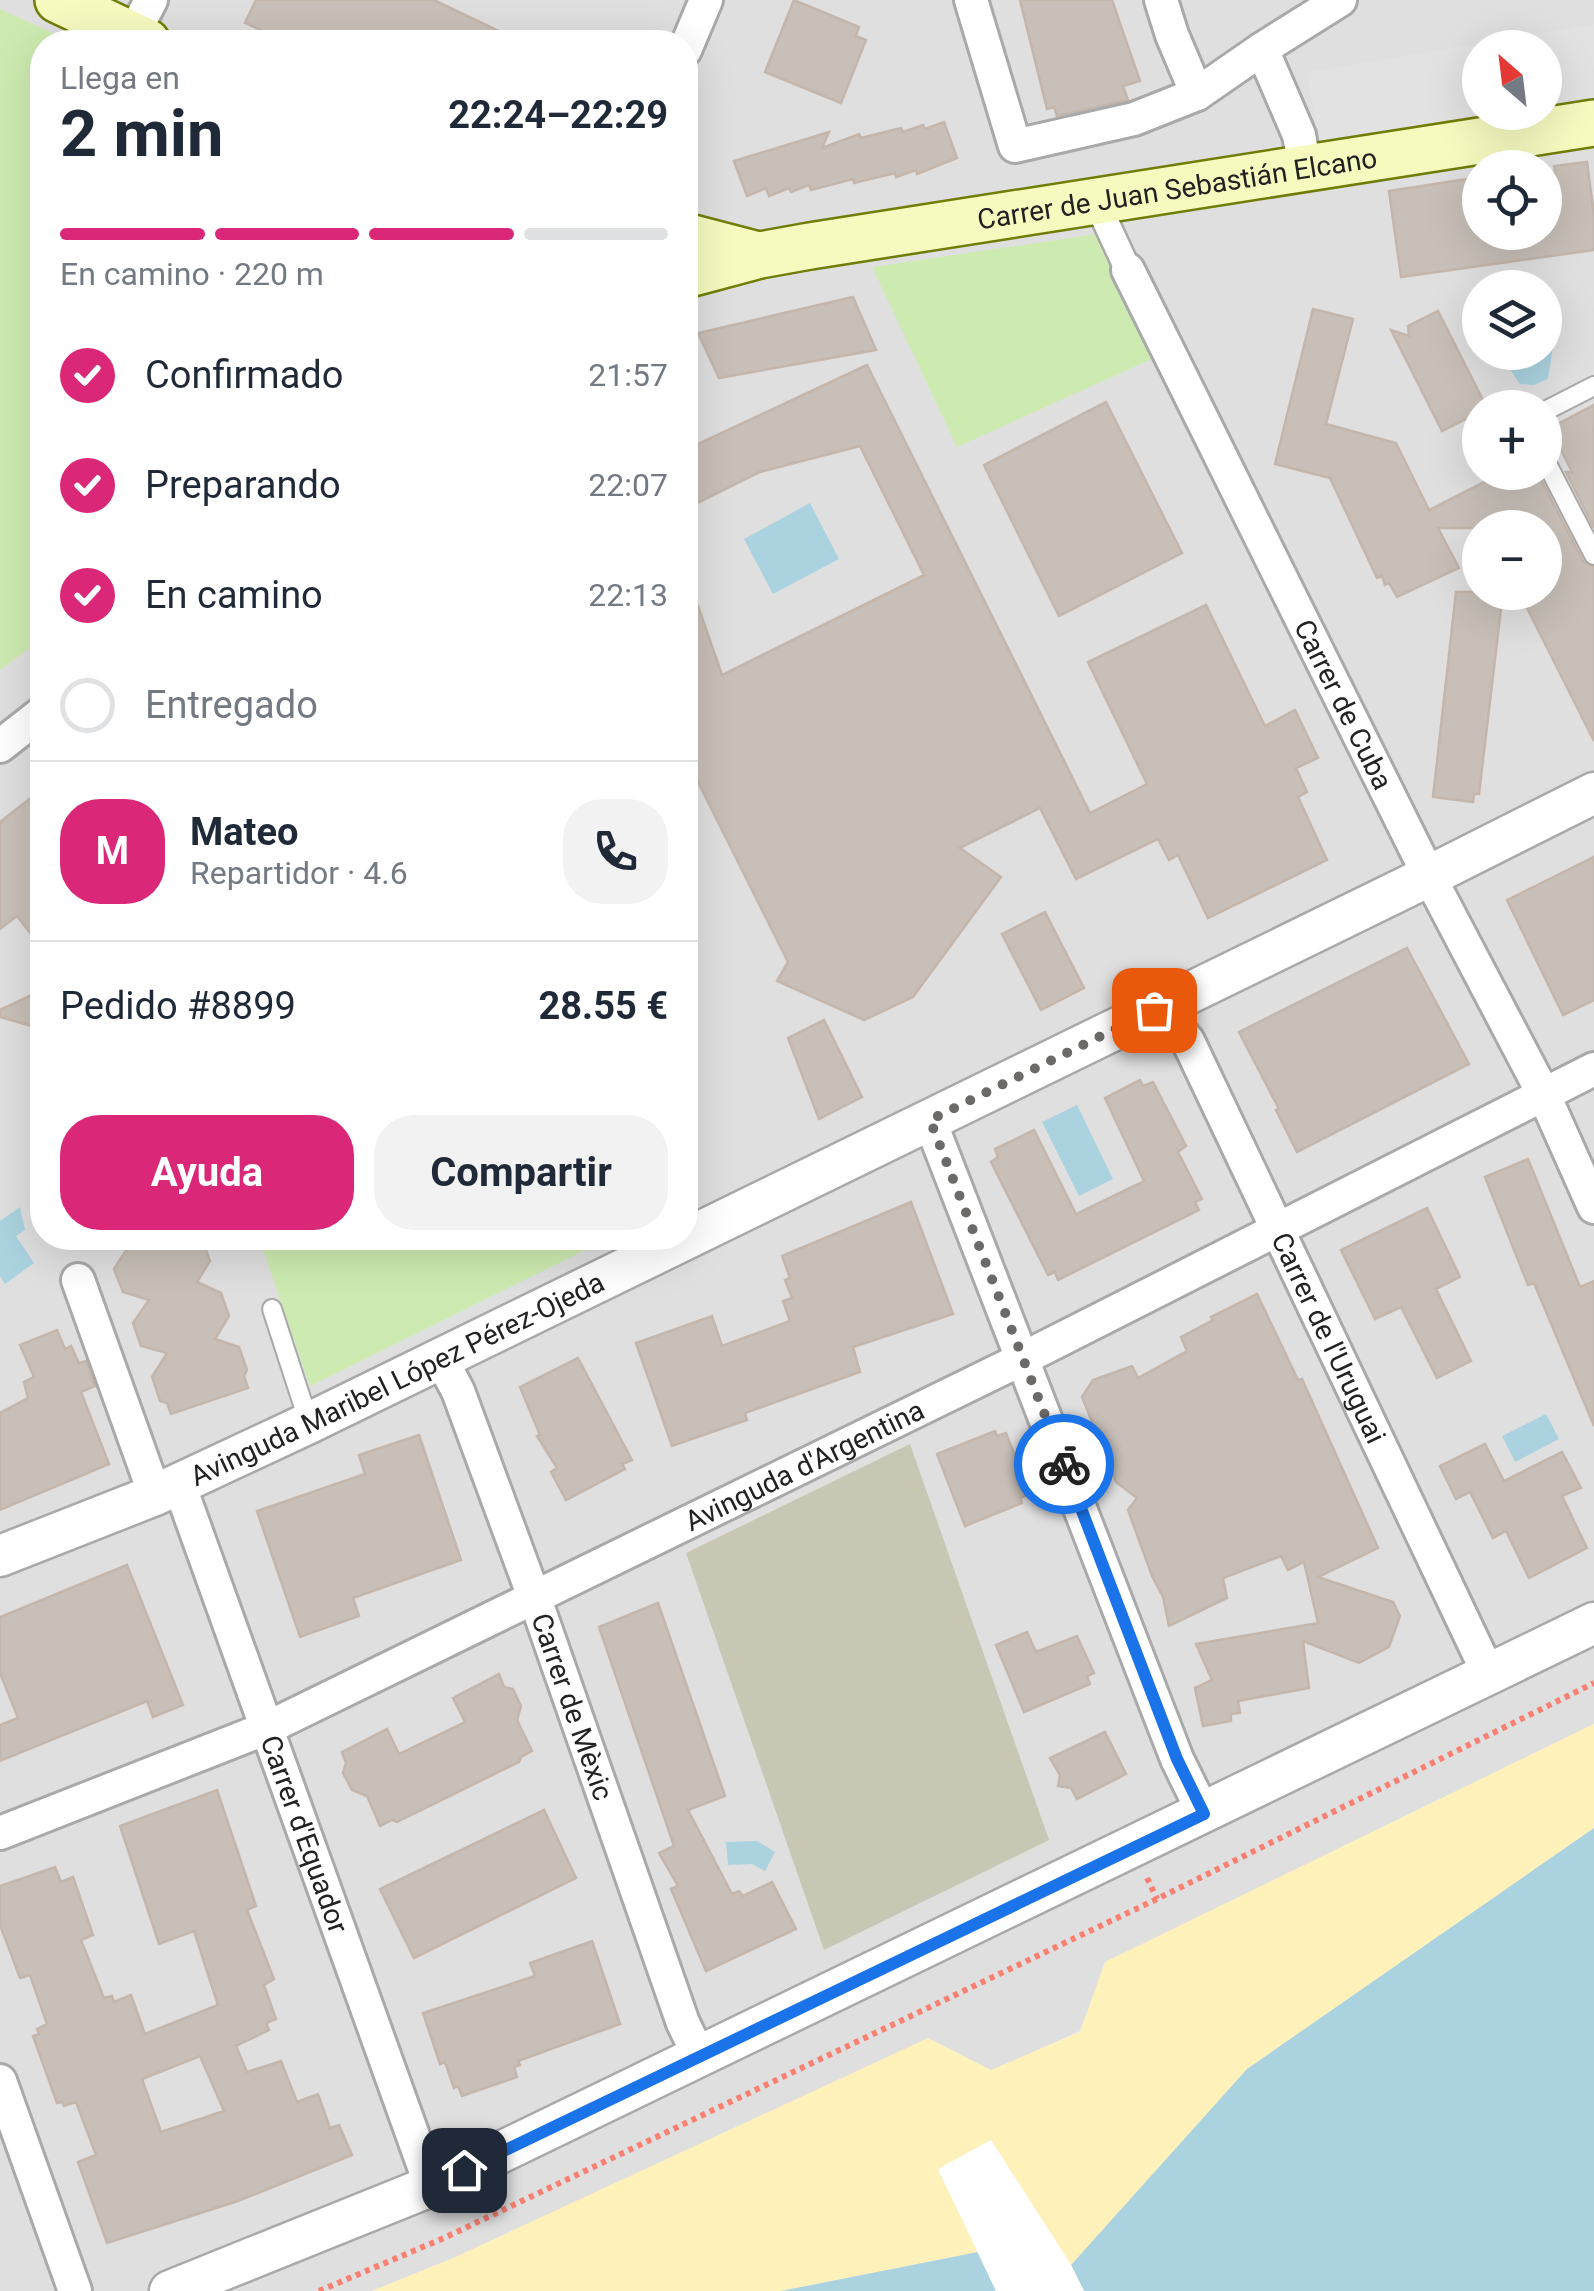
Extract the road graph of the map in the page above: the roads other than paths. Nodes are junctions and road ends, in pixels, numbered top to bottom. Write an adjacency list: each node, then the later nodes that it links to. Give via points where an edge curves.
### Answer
1 (58, 0): 6 (main road)
2 (706, 0): 7 (street)
3 (971, 0): 9 (street, via 1015,146 1134,119)
4 (1161, 0): 9 (street)
5 (1340, 0): 8 (street)
6 (144, 26)
7 (693, 30)
8 (1262, 49): 9 (street); 11 (street, via 1299,135)
9 (1197, 94)
10 (1594, 123): 11 (main road, Carrer de Juan Sebastián Elcano)
11 (1305, 168): 12 (main road, Carrer de Juan Sebastián Elcano)
12 (1096, 202): 14 (main road, Carrer de Juan Sebastián Elcano); 15 (street, Carrer de Cuba)
13 (698, 239): 14 (main road, Carrer de Juan Sebastián Elcano)
14 (760, 255): 16 (main road, Carrer de Juan Sebastián Elcano)
15 (1128, 270): 24 (street, Carrer de Cuba)
16 (698, 272)
17 (1594, 386): 18 (lane)
18 (1562, 402)
19 (1560, 490): 20 (lane)
20 (1594, 555)
21 (30, 722): 22 (street)
22 (0, 746)
23 (1594, 792): 24 (street, Avinguda Maribel López Pérez-Ojeda)
24 (1430, 876): 25 (street, Avinguda Maribel López Pérez-Ojeda); 27 (street, Carrer de Cuba)
25 (1154, 1010): 28 (street, Avinguda Maribel López Pérez-Ojeda); 30 (street, Carrer de l'Uruguai, via 1188,1041)
26 (1594, 1068): 27 (street, Avinguda d'Argentina)
27 (1544, 1094): 29 (street, Carrer de Cuba); 30 (street, Avinguda d'Argentina)
28 (930, 1120): 31 (street, Avinguda Maribel López Pérez-Ojeda); 36 (street)
29 (1594, 1207)
30 (1276, 1228): 36 (street, Avinguda d'Argentina); 42 (street, Carrer de l'Uruguai)
31 (698, 1233)
32 (664, 1250): 35 (street, Avinguda Maribel López Pérez-Ojeda)
33 (78, 1280): 38 (street, Carrer d'Equador)
34 (272, 1309): 37 (lane)
35 (441, 1359): 37 (street, Avinguda Maribel López Pérez-Ojeda); 40 (street, Carrer de Mèxic)
36 (1022, 1359): 40 (street, Avinguda d'Argentina); 44 (street)
37 (309, 1422): 38 (street, Avinguda Maribel López Pérez-Ojeda)
38 (167, 1489): 39 (street, Avinguda Maribel López Pérez-Ojeda); 43 (street, Carrer d'Equador)
39 (0, 1556)
40 (534, 1596): 43 (street, Avinguda d'Argentina); 46 (street, Carrer de Mèxic)
41 (1594, 1622): 42 (street)
42 (1489, 1675): 44 (street)
43 (267, 1728): 45 (street, Avinguda d'Argentina); 48 (street, Carrer d'Equador)
44 (1204, 1814): 46 (street)
45 (0, 1833)
46 (699, 2056): 48 (street)
47 (0, 2082): 49 (street)
48 (430, 2186): 50 (street)
49 (74, 2291)
50 (170, 2291)

